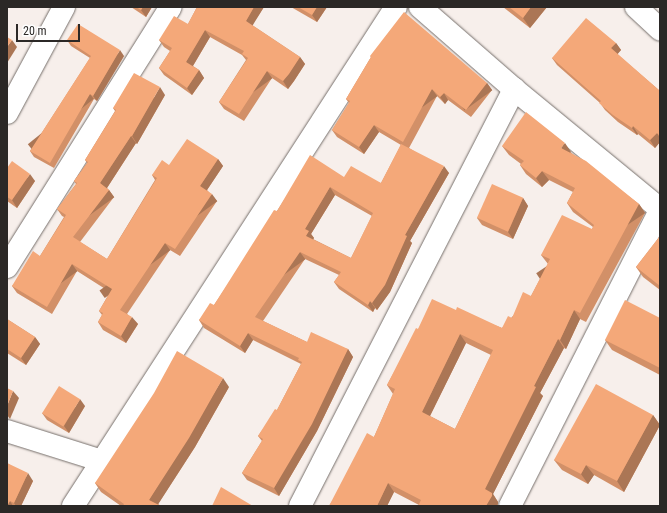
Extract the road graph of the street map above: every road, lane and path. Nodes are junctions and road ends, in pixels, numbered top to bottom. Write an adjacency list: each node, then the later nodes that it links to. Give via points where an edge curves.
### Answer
1 (64, 7): 8 (street)
2 (171, 7): 10 (street)
3 (396, 7): 12 (street)
4 (420, 7): 7 (street)
5 (636, 7): 6 (street)
6 (660, 28)
7 (514, 89): 9 (street); 14 (street)
8 (7, 113)
9 (660, 209): 15 (street)
10 (7, 266)
11 (7, 431): 12 (street)
12 (102, 461): 13 (street)
13 (73, 506)
14 (300, 506)
15 (510, 506)

